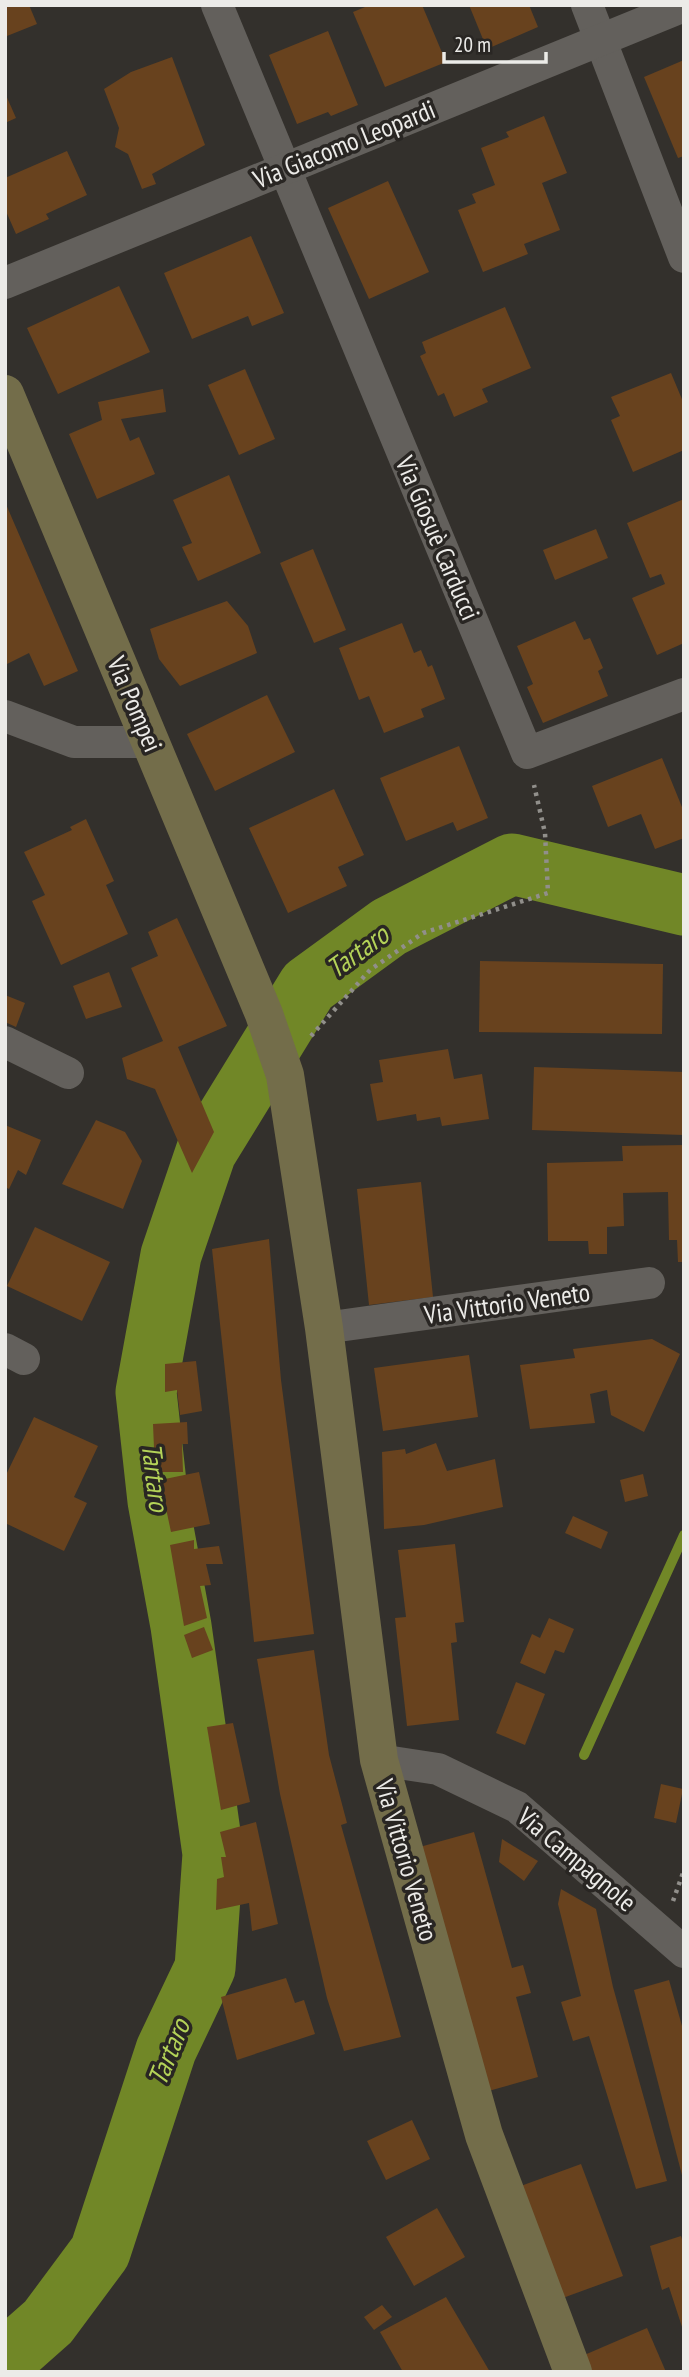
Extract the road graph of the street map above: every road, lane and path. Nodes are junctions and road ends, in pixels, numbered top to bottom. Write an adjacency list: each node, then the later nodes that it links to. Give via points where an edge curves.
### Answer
1 (218, 5): 5 (street, Via Giosuè Carducci)
2 (587, 5): 4 (street)
3 (684, 6): 4 (street, Via Giacomo Leopardi)
4 (601, 40): 5 (street, Via Giacomo Leopardi); 6 (street)
5 (284, 168): 7 (street, Via Giacomo Leopardi); 12 (street, Via Giosuè Carducci)
6 (684, 257)
7 (5, 283)
8 (5, 394): 11 (street, Via Pompei)
9 (684, 694): 12 (street)
10 (5, 716): 11 (street, via 74,743)
11 (150, 742): 13 (street, Via Pompei)
12 (527, 753): 16 (path, via 545,833 548,893 423,933 370,970 317,1027)
13 (264, 1014): 16 (street, Via Vittorio Veneto)
14 (5, 1042): 15 (street)
15 (68, 1073)
16 (285, 1075): 18 (street, Via Vittorio Veneto)
17 (649, 1283): 18 (street, Via Vittorio Veneto)
18 (324, 1328): 19 (street, Via Vittorio Veneto)
19 (379, 1760): 20 (street, Via Campagnole, via 438,1769 517,1807); 21 (street, Via Vittorio Veneto, via 484,2135)
20 (684, 1952)
21 (572, 2372)

